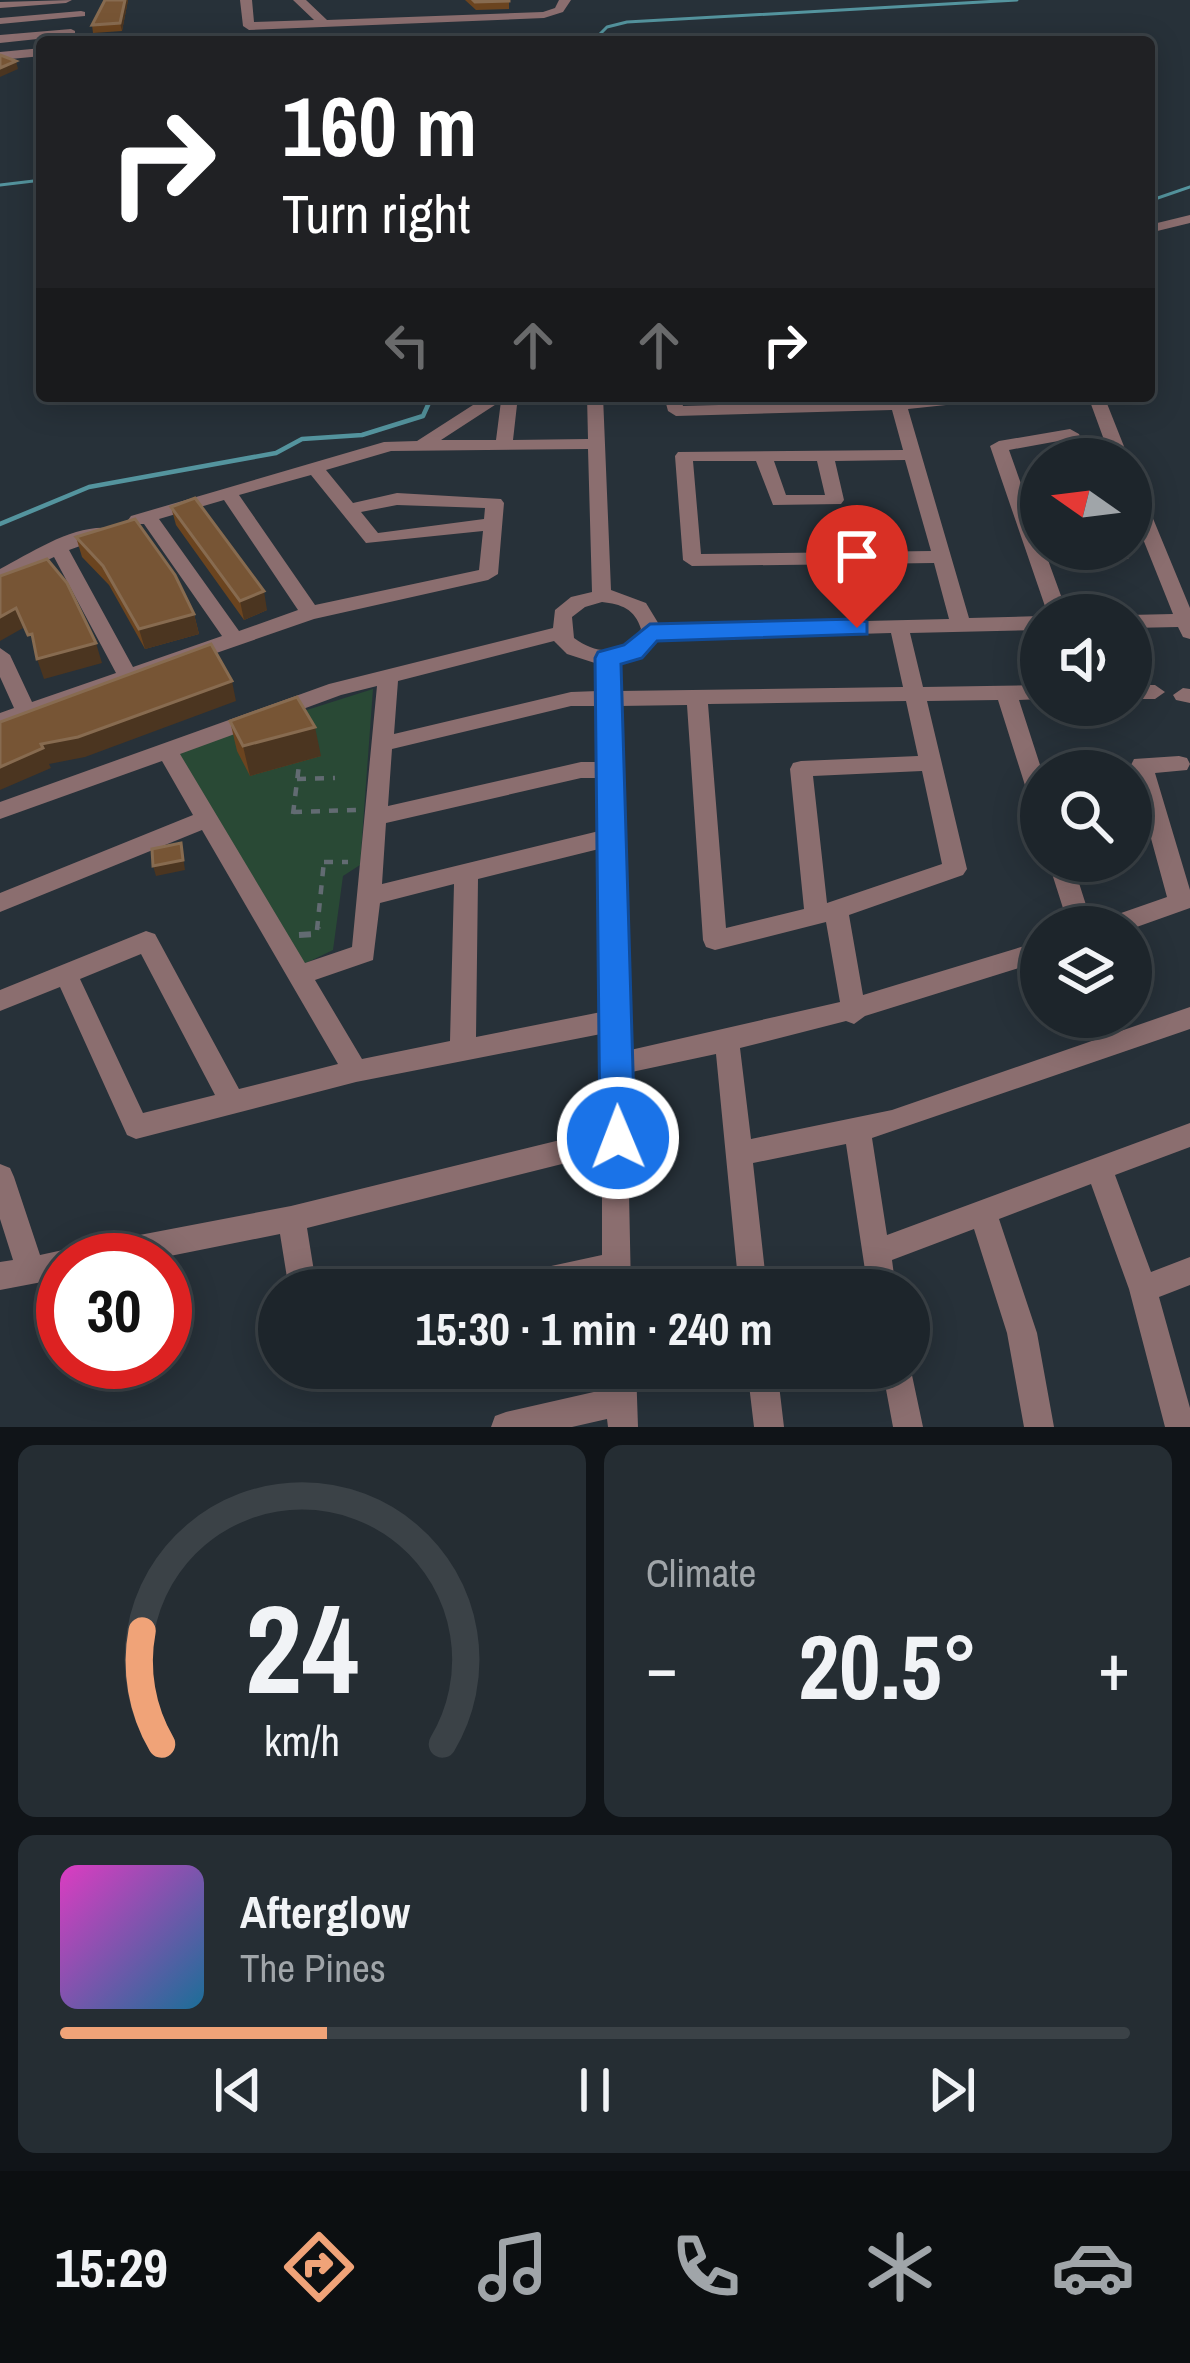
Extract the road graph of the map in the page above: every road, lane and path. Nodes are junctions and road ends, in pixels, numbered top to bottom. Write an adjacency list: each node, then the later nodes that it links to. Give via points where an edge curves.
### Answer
1 (66, 0): 7 (street)
2 (89, 0): 8 (street)
3 (246, 0): 11 (street, via 249,26)
4 (299, 0): 11 (street)
5 (565, 0): 10 (street, via 544,15)
6 (428, 3): 10 (street)
7 (0, 5)
8 (81, 14): 9 (street); 12 (street)
9 (0, 21)
10 (427, 22): 11 (street)
11 (324, 23)
12 (68, 36)
13 (36, 38): 14 (street)
14 (0, 39)
15 (36, 53): 16 (street)
16 (0, 56)
17 (1190, 219): 18 (street)
18 (1155, 228)
19 (489, 402): 30 (street)
20 (509, 402): 31 (street)
21 (595, 402): 29 (street)
22 (674, 402): 23 (street, via 676,411)
23 (770, 402): 24 (street)
24 (827, 402)
25 (897, 402): 32 (street)
26 (1097, 402): 27 (street)
27 (1106, 438)
28 (1020, 442): 37 (street, via 999,446)
29 (597, 444): 31 (street); 47 (street)
30 (422, 445): 31 (street); 35 (street)
31 (505, 445)
32 (913, 454): 34 (street); 44 (street)
33 (764, 455): 34 (street); 34 (street, via 779,501 835,500); 44 (street, via 683,456 692,560)
34 (825, 455)
35 (314, 467): 36 (street); 38 (street)
36 (228, 492): 39 (street); 48 (street)
37 (1020, 506)
38 (349, 509): 40 (street, via 373,539); 40 (street, via 397,500 494,503)
39 (148, 516): 42 (street); 57 (street)
40 (493, 524): 48 (street, via 488,574)
41 (1152, 541): 45 (street)
42 (58, 547): 46 (street); 60 (street)
43 (1152, 556): 45 (street)
44 (943, 557): 52 (street)
45 (1158, 557): 54 (street)
46 (0, 578)
47 (602, 596): 55 (street, via 568,608); 56 (street, via 637,605)
48 (310, 613): 57 (street)
49 (1190, 620): 50 (street)
50 (1152, 621)
51 (1020, 624): 52 (street)
52 (962, 625): 53 (street)
53 (899, 627): 56 (street); 64 (street)
54 (1190, 632)
55 (559, 633): 59 (street, via 571,649); 61 (street)
56 (650, 633): 59 (street, via 632,652)
57 (233, 638): 60 (street)
58 (0, 655): 67 (street)
59 (608, 658): 66 (street)
60 (127, 674): 67 (street)
61 (388, 675): 69 (street); 70 (street)
62 (1006, 692): 63 (street); 64 (street); 71 (street)
63 (1020, 692)
64 (916, 694): 65 (street); 72 (street)
65 (697, 698): 66 (street); 88 (street, via 716,940)
66 (608, 700): 69 (street, via 571,699); 75 (street)
67 (26, 711): 68 (street)
68 (0, 721)
69 (382, 743): 80 (street)
70 (166, 748): 78 (street); 79 (street)
71 (1025, 750)
72 (931, 763): 88 (street, via 955,869); 88 (street, via 801,769)
73 (1179, 764): 85 (street, via 1142,765)
74 (299, 765): 76 (path)
75 (610, 770): 80 (street, via 581,770); 81 (street)
76 (297, 778): 77 (path); 80 (path, via 293,813 359,810)
77 (335, 778)
78 (0, 811)
79 (205, 819): 86 (street); 89 (street)
80 (367, 822): 84 (street)
81 (612, 837): 83 (street); 96 (street)
82 (355, 844): 89 (path, via 353,862 324,861 316,934)
83 (466, 874): 84 (street); 98 (street)
84 (369, 896): 92 (street, via 364,953)
85 (1185, 901): 87 (street)
86 (0, 903)
87 (1152, 912)
88 (827, 913): 94 (street)
89 (276, 937): 92 (street)
90 (1020, 958): 94 (street)
91 (66, 974): 93 (street); 101 (street, via 136,1127); 101 (street, via 146,940)
92 (299, 975): 100 (street)
93 (0, 1001)
94 (854, 1012): 97 (street)
95 (1190, 1018): 102 (street)
96 (616, 1020): 98 (street); 99 (street)
97 (727, 1042): 99 (street); 105 (street)
98 (463, 1049): 100 (street)
99 (617, 1064): 104 (street)
100 (356, 1071): 101 (street)
101 (231, 1100)
102 (857, 1129): 105 (street); 111 (street)
103 (1190, 1135): 106 (street)
104 (618, 1138): 109 (street); 114 (street)
105 (738, 1154): 115 (street)
106 (1100, 1168): 108 (street); 120 (street)
107 (0, 1177): 117 (street)
108 (983, 1212): 111 (street); 127 (street, via 1022,1333)
109 (291, 1219): 110 (street); 113 (street)
110 (192, 1238)
111 (874, 1253): 116 (street)
112 (36, 1269): 117 (street)
113 (299, 1269)
114 (616, 1269)
115 (752, 1269)
116 (877, 1269)
117 (31, 1270): 119 (street)
118 (1190, 1271): 120 (street)
119 (0, 1276)
120 (1143, 1289): 128 (street)
121 (764, 1389): 125 (street)
122 (901, 1389): 126 (street)
123 (622, 1398): 124 (street)
124 (506, 1427)
125 (769, 1427)
126 (908, 1427)
127 (1039, 1427)
128 (1180, 1427)

